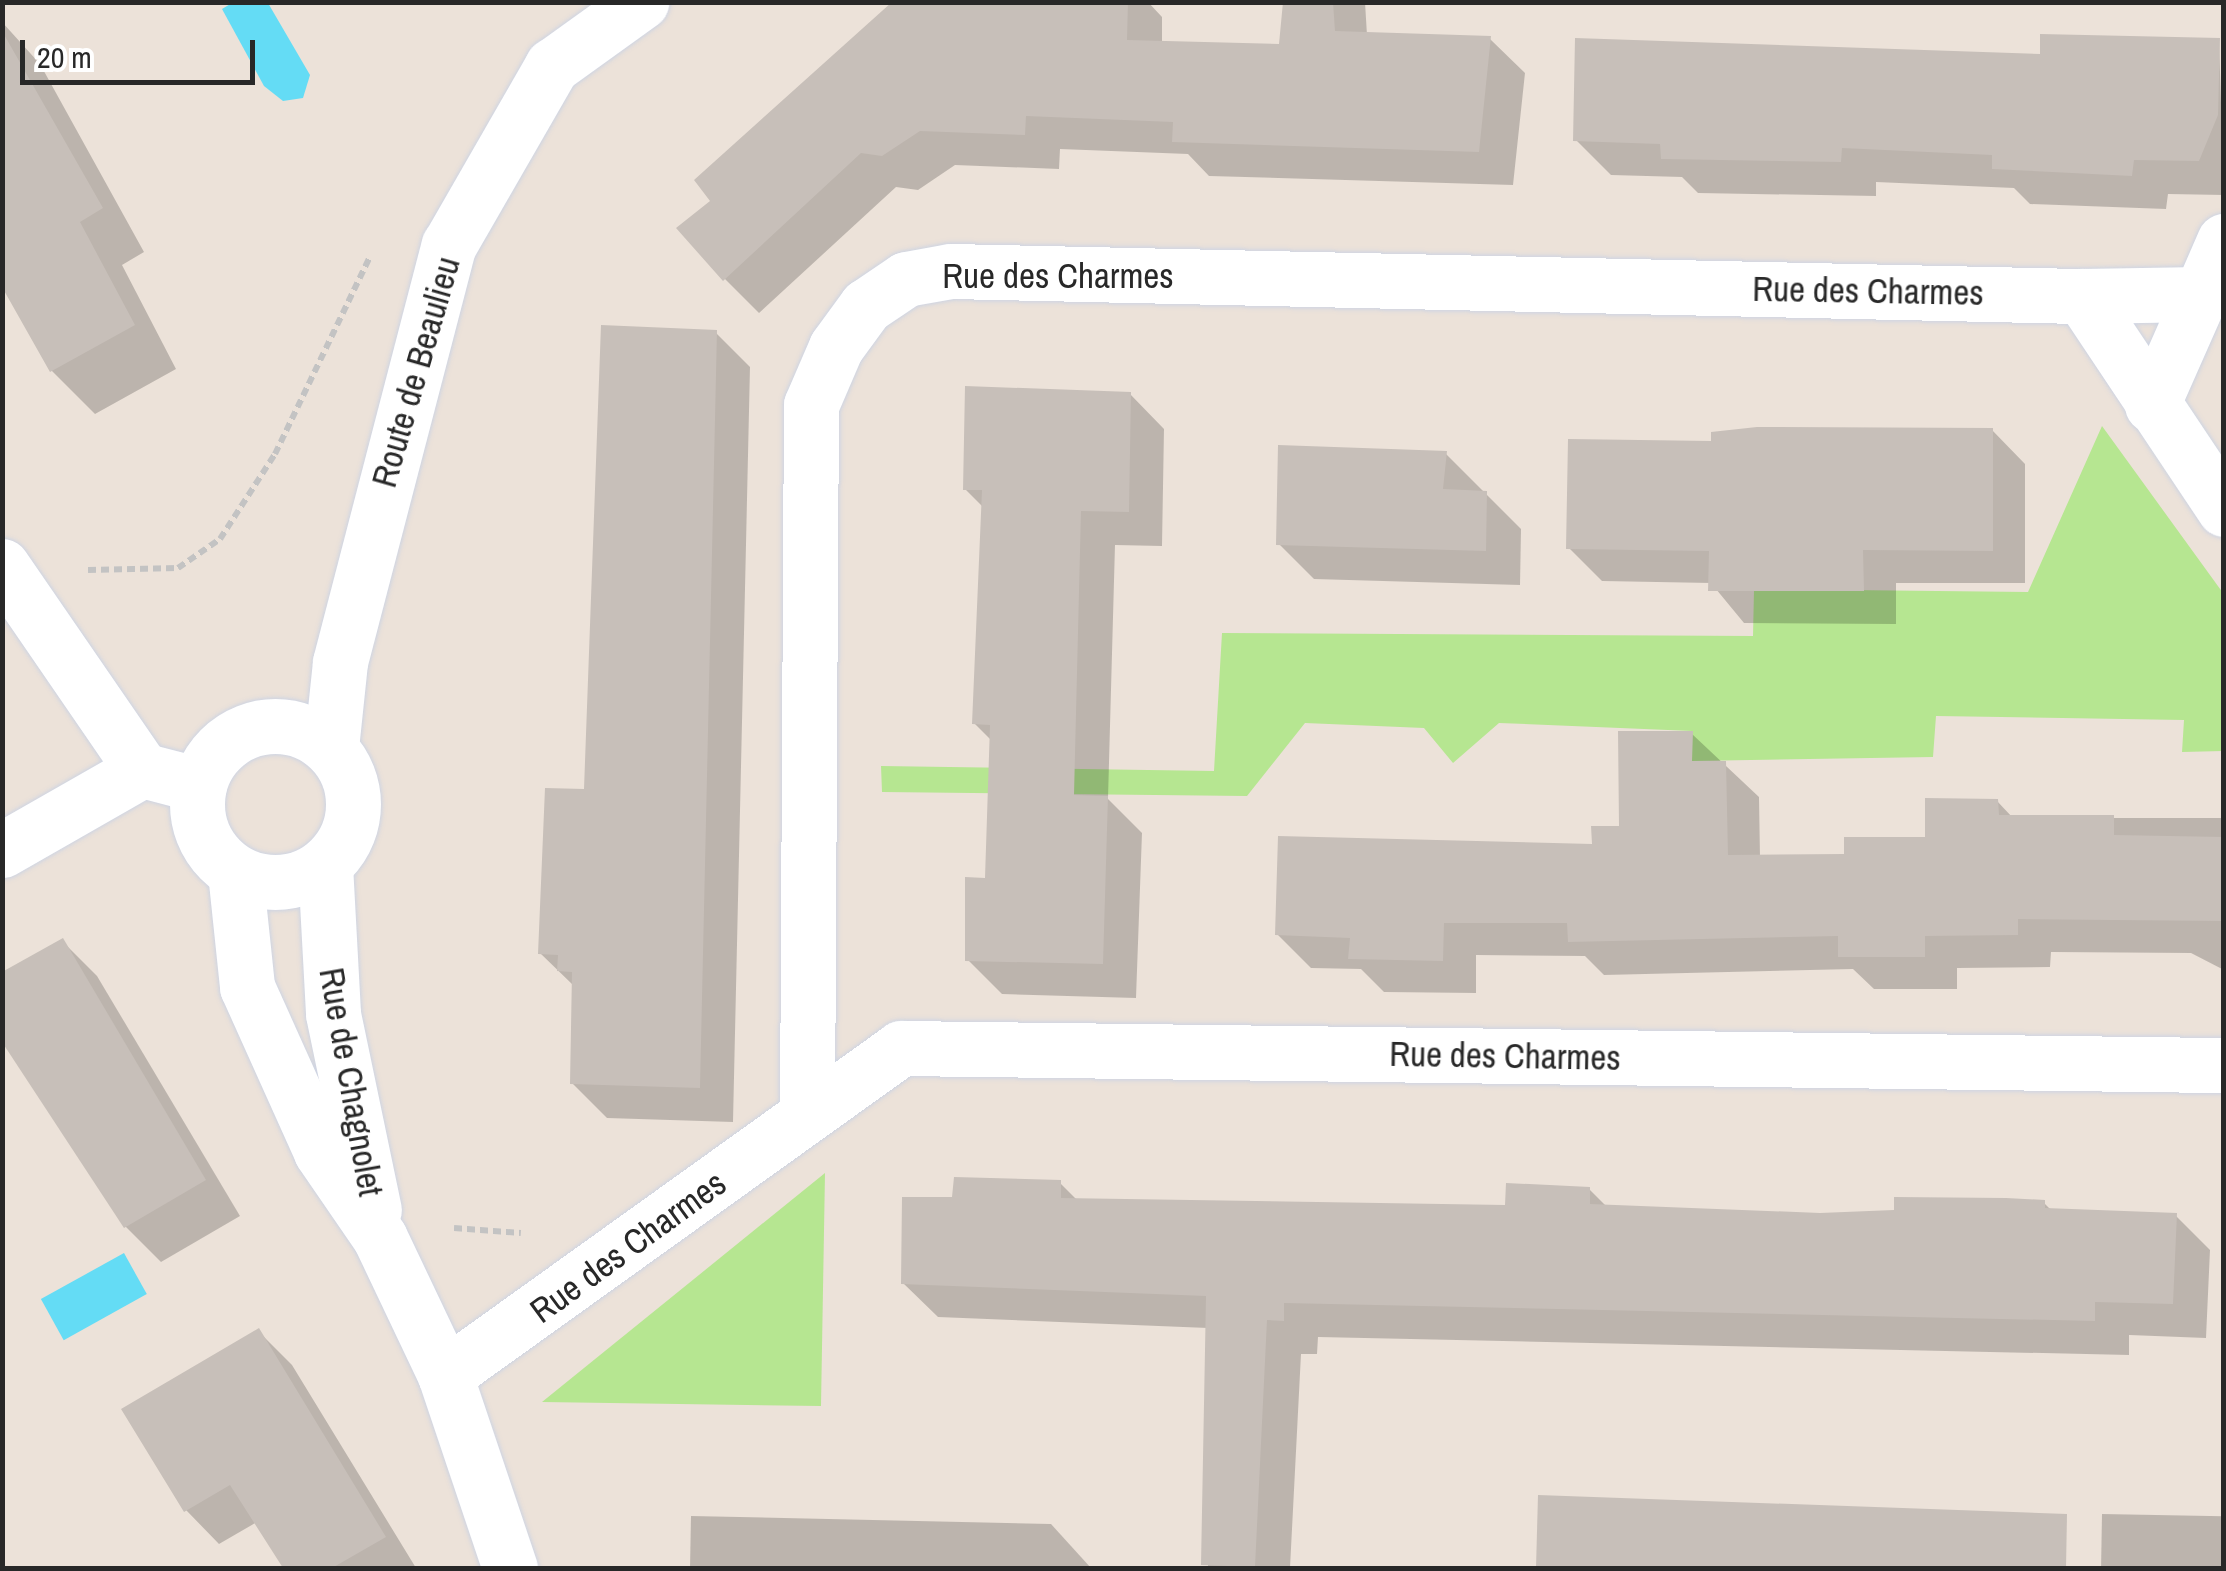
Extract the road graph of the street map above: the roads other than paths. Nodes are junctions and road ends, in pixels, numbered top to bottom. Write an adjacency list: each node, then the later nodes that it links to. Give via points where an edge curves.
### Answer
1 (641, 2): 8 (street, Route de Beaulieu, via 552,66 450,246 340,662)
2 (2224, 241): 3 (street)
3 (2201, 294): 4 (street, Rue des Charmes); 5 (street)
4 (2082, 296): 5 (street); 15 (street, Rue des Charmes, via 971,272 906,279 866,306 836,347 811,405)
5 (2152, 405): 6 (street)
6 (2224, 509)
7 (2, 566): 9 (street)
8 (330, 748): 10 (street, via 294,727 251,728 214,755); 12 (street, Rue de Chagnolet, via 354,807)
9 (142, 770): 10 (street); 11 (street)
10 (199, 786): 13 (street, via 206,841)
11 (2, 850)
12 (325, 865): 13 (street, via 281,882); 16 (street, Rue de Chagnolet, via 332,1014)
13 (236, 872): 16 (street, Rue de Chagnolet, via 246,986 321,1152)
14 (2224, 1065): 15 (street, Rue des Charmes, via 901,1048)
15 (806, 1114): 17 (street, Rue des Charmes)
16 (380, 1238): 17 (street, Rue de Chagnolet)
17 (446, 1375): 18 (street, Rue de Chagnolet)
18 (510, 1568)

